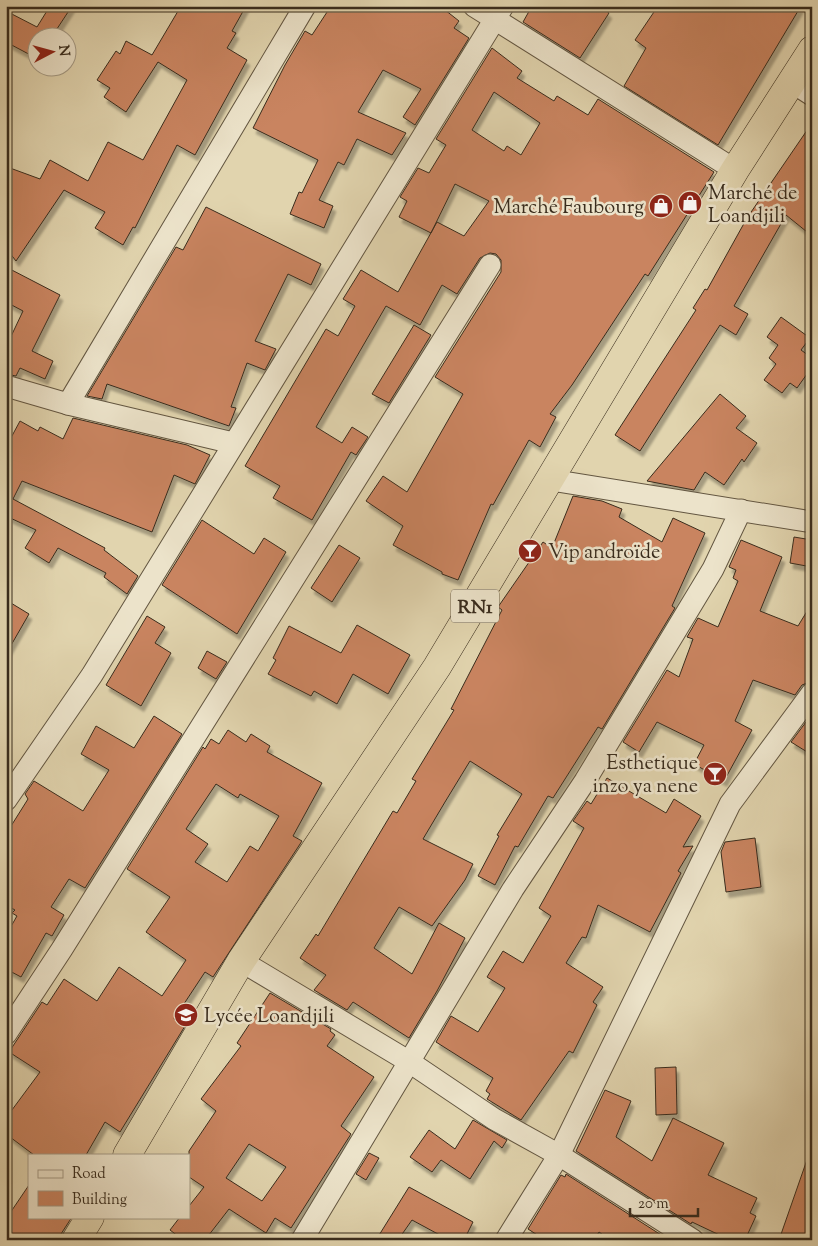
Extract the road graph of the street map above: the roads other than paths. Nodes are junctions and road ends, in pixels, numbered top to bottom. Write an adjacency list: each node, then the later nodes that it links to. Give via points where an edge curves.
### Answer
1 (304, 6): 9 (street)
2 (474, 6): 3 (street)
3 (499, 12): 6 (street); 10 (street)
4 (812, 50): 5 (highway, RN1)
5 (802, 88): 6 (highway, RN1)
6 (735, 170): 11 (highway, RN1)
7 (490, 265): 17 (street)
8 (8, 391): 9 (street)
9 (68, 404): 10 (street)
10 (233, 443): 15 (street, via 92,675)
11 (552, 480): 12 (street); 16 (highway, RN1, via 437,667)
12 (741, 510): 13 (street); 18 (street, via 713,569)
13 (812, 522)
14 (812, 693): 20 (street, via 730,804)
15 (6, 800)
16 (241, 961): 18 (street); 19 (highway, RN1)
17 (6, 1034)
18 (408, 1061): 20 (street, via 494,1119); 23 (street)
19 (128, 1154)
20 (559, 1155): 24 (street); 25 (street)
21 (89, 1218): 22 (highway)
22 (76, 1240)
23 (302, 1240)
24 (506, 1240)
25 (693, 1240)

